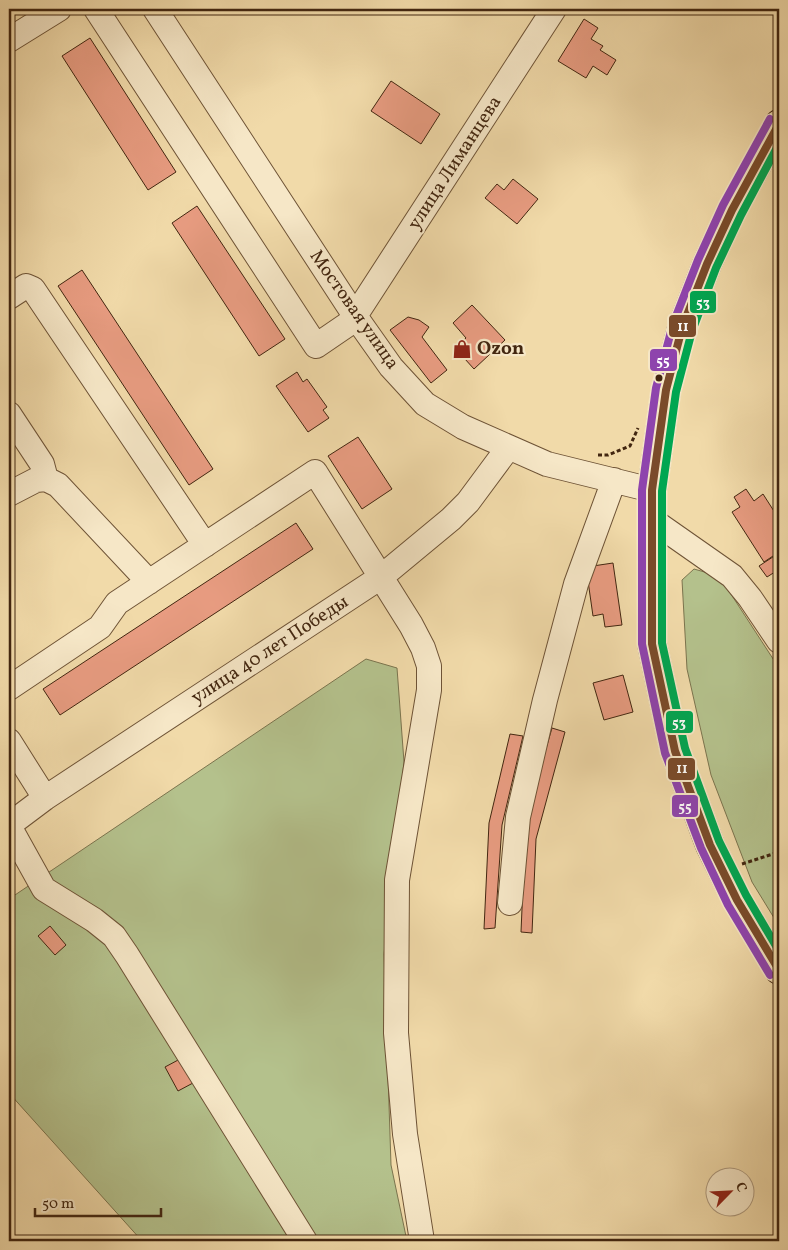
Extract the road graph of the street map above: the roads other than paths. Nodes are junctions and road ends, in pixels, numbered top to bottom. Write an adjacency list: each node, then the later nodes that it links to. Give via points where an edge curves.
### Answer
1 (59, 9): 5 (street)
2 (96, 9): 8 (street, via 316,346)
3 (155, 9): 8 (street, Мостовая улица)
4 (554, 9): 8 (street, улица Лиманцева)
5 (9, 40)
6 (779, 124): 13 (main road, via 732,210 682,328 666,390)
7 (9, 297): 16 (street, via 26,286 33,289)
8 (356, 317): 10 (street, Мостовая улица, via 391,367 425,404 463,427)
9 (9, 414): 11 (street, via 42,464)
10 (508, 448): 12 (street, Мостовая улица, via 547,464); 17 (street, улица 40 лет Победы, via 468,502)
11 (46, 479): 14 (street, via 36,480); 18 (street, via 58,485)
12 (614, 480): 13 (street, Мостовая улица); 24 (street, via 576,584 545,700 518,817)
13 (652, 490): 15 (main road)
14 (9, 494)
15 (652, 520): 19 (street, via 732,576); 25 (main road, via 652,644 675,751 710,845 737,900)
16 (205, 545): 17 (street, via 315,472); 18 (street)
17 (381, 577): 22 (street, улица 40 лет Победы); 27 (street, via 411,625 429,666 429,690 397,880 396,1033 405,1134)
18 (149, 582): 20 (street, via 117,603 100,627)
19 (779, 642)
20 (9, 688)
21 (9, 741): 22 (street)
22 (45, 798): 23 (street, улица 40 лет Победы)
23 (9, 825): 26 (street, via 44,889 114,936)
24 (510, 903)
25 (779, 970)
26 (305, 1241)
27 (422, 1241)

